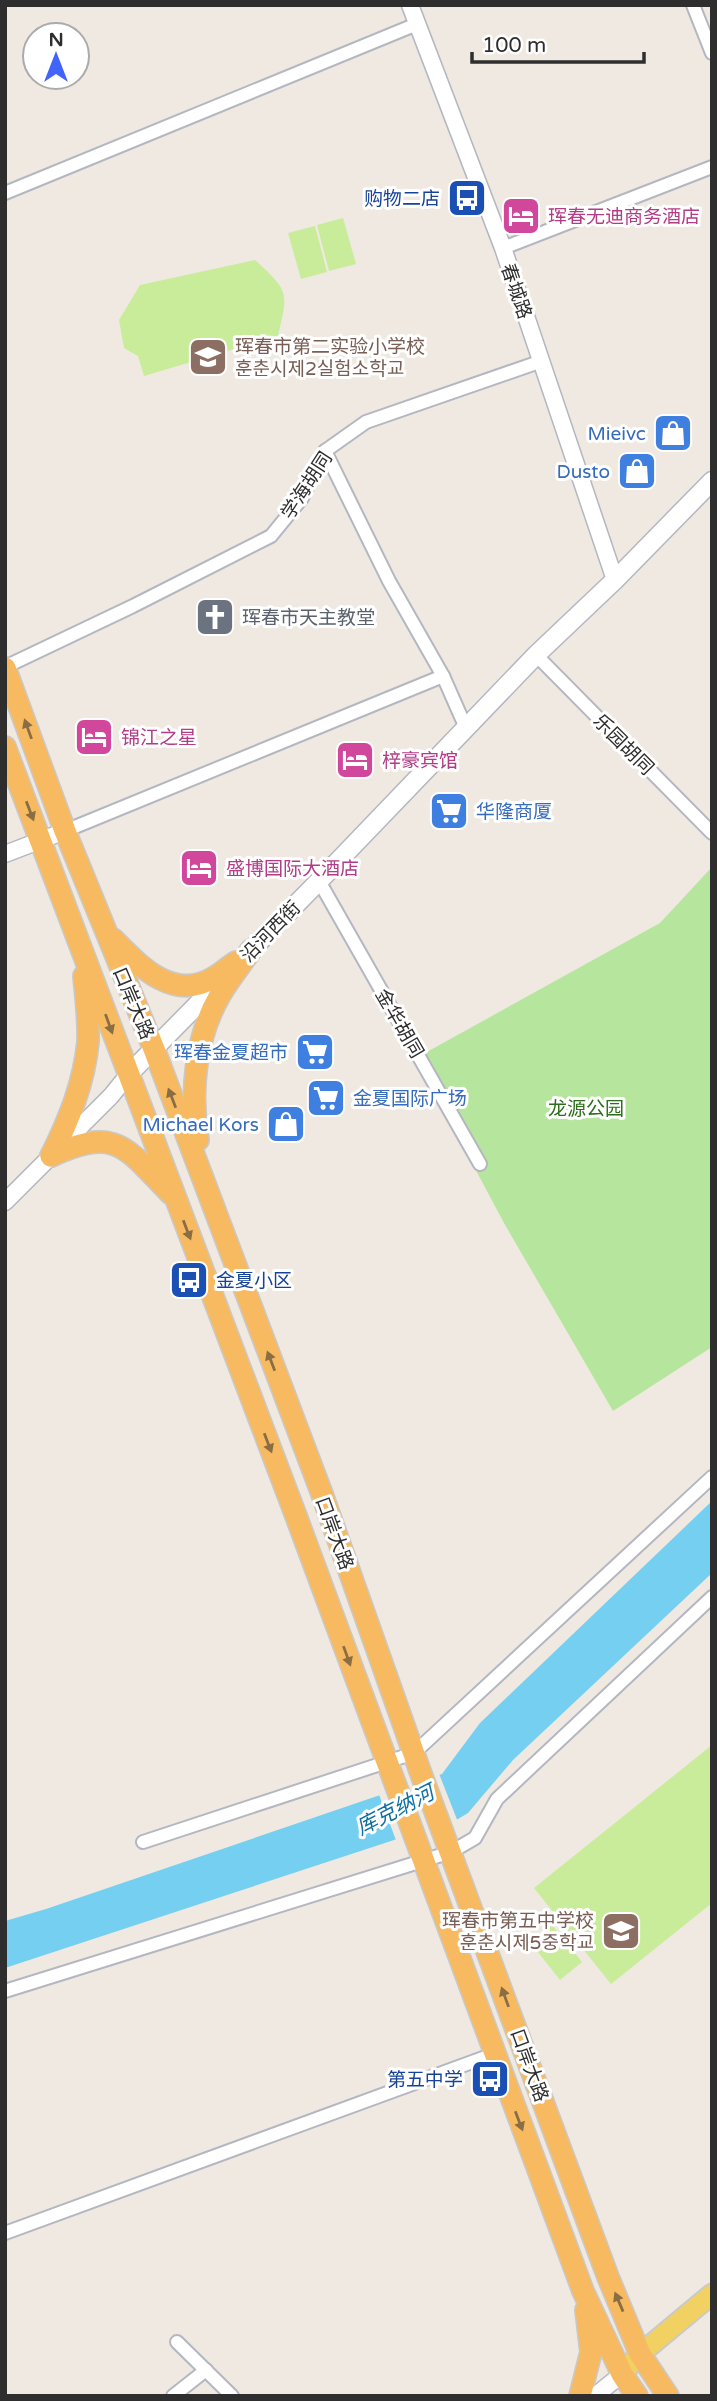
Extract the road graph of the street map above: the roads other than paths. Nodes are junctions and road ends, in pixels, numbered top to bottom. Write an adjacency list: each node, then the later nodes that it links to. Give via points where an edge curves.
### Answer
1 (410, 5): 3 (street, 春城路)
2 (693, 5): 4 (street)
3 (417, 24): 6 (street); 7 (street, 春城路)
4 (712, 53)
5 (712, 167): 7 (street)
6 (5, 193)
7 (503, 248): 8 (street, 春城路)
8 (542, 361): 9 (street, 学海胡同, via 366,422); 11 (street, 春城路)
9 (325, 451): 13 (street, 学海胡同, via 302,498 271,536); 14 (street)
10 (712, 481): 11 (main road, 沿河西街)
11 (615, 580): 12 (main road, 沿河西街)
12 (536, 655): 15 (main road, 沿河西街); 18 (street, 乐园胡同)
13 (5, 667): 17 (highway, 口岸大路, one-way to 13)
14 (443, 677): 15 (street); 17 (street)
15 (466, 728): 21 (main road, 沿河西街)
16 (5, 747): 19 (highway, 口岸大路, one-way to 19)
17 (65, 831): 19 (street); 22 (highway, 口岸大路)
18 (712, 833)
19 (41, 841): 20 (street); 23 (highway, 口岸大路)
20 (5, 854)
21 (319, 881): 24 (main road, 沿河西街); 28 (street, 金华胡同)
22 (104, 930): 24 (highway, via 150,975 183,985 212,979); 25 (highway, 口岸大路)
23 (80, 946): 26 (highway, 口岸大路, one-way to 26); 27 (highway, via 88,1041 78,1094)
24 (251, 950): 25 (main road, 沿河西街); 29 (highway, via 219,995 199,1060 192,1098)
25 (154, 1049): 26 (main road, 沿河西街); 29 (highway, 口岸大路, one-way to 25)
26 (128, 1075): 27 (street, 沿河西街); 30 (highway, 口岸大路)
27 (51, 1156): 30 (highway, via 93,1141 120,1147); 31 (street, 沿河西街)
28 (480, 1164)
29 (205, 1185): 34 (highway, 口岸大路, one-way to 29)
30 (176, 1199): 35 (highway, 口岸大路, one-way to 35)
31 (5, 1202)
32 (712, 1477): 34 (street)
33 (712, 1597): 37 (street, via 497,1799 475,1838)
34 (417, 1762): 35 (street); 37 (highway, 口岸大路)
35 (389, 1772): 36 (street); 38 (highway, 口岸大路)
36 (143, 1842)
37 (449, 1846): 38 (street); 46 (highway, 口岸大路, one-way to 37, via 608,2277)
38 (421, 1857): 39 (street); 40 (highway, 口岸大路)
39 (5, 1991)
40 (494, 2054): 41 (street); 42 (highway, 口岸大路, one-way to 42)
41 (5, 2233)
42 (583, 2291): 48 (highway, 口岸大路); 51 (highway, via 591,2352)
43 (712, 2294): 46 (main road)
44 (712, 2311): 46 (main road)
45 (177, 2342): 47 (street)
46 (643, 2359): 48 (main road); 54 (highway, 口岸大路)
47 (206, 2370): 49 (street); 50 (street)
48 (622, 2374): 52 (street); 53 (highway, 口岸大路)
49 (173, 2396)
50 (232, 2396)
51 (580, 2396)
52 (595, 2396)
53 (637, 2396)
54 (668, 2396)

